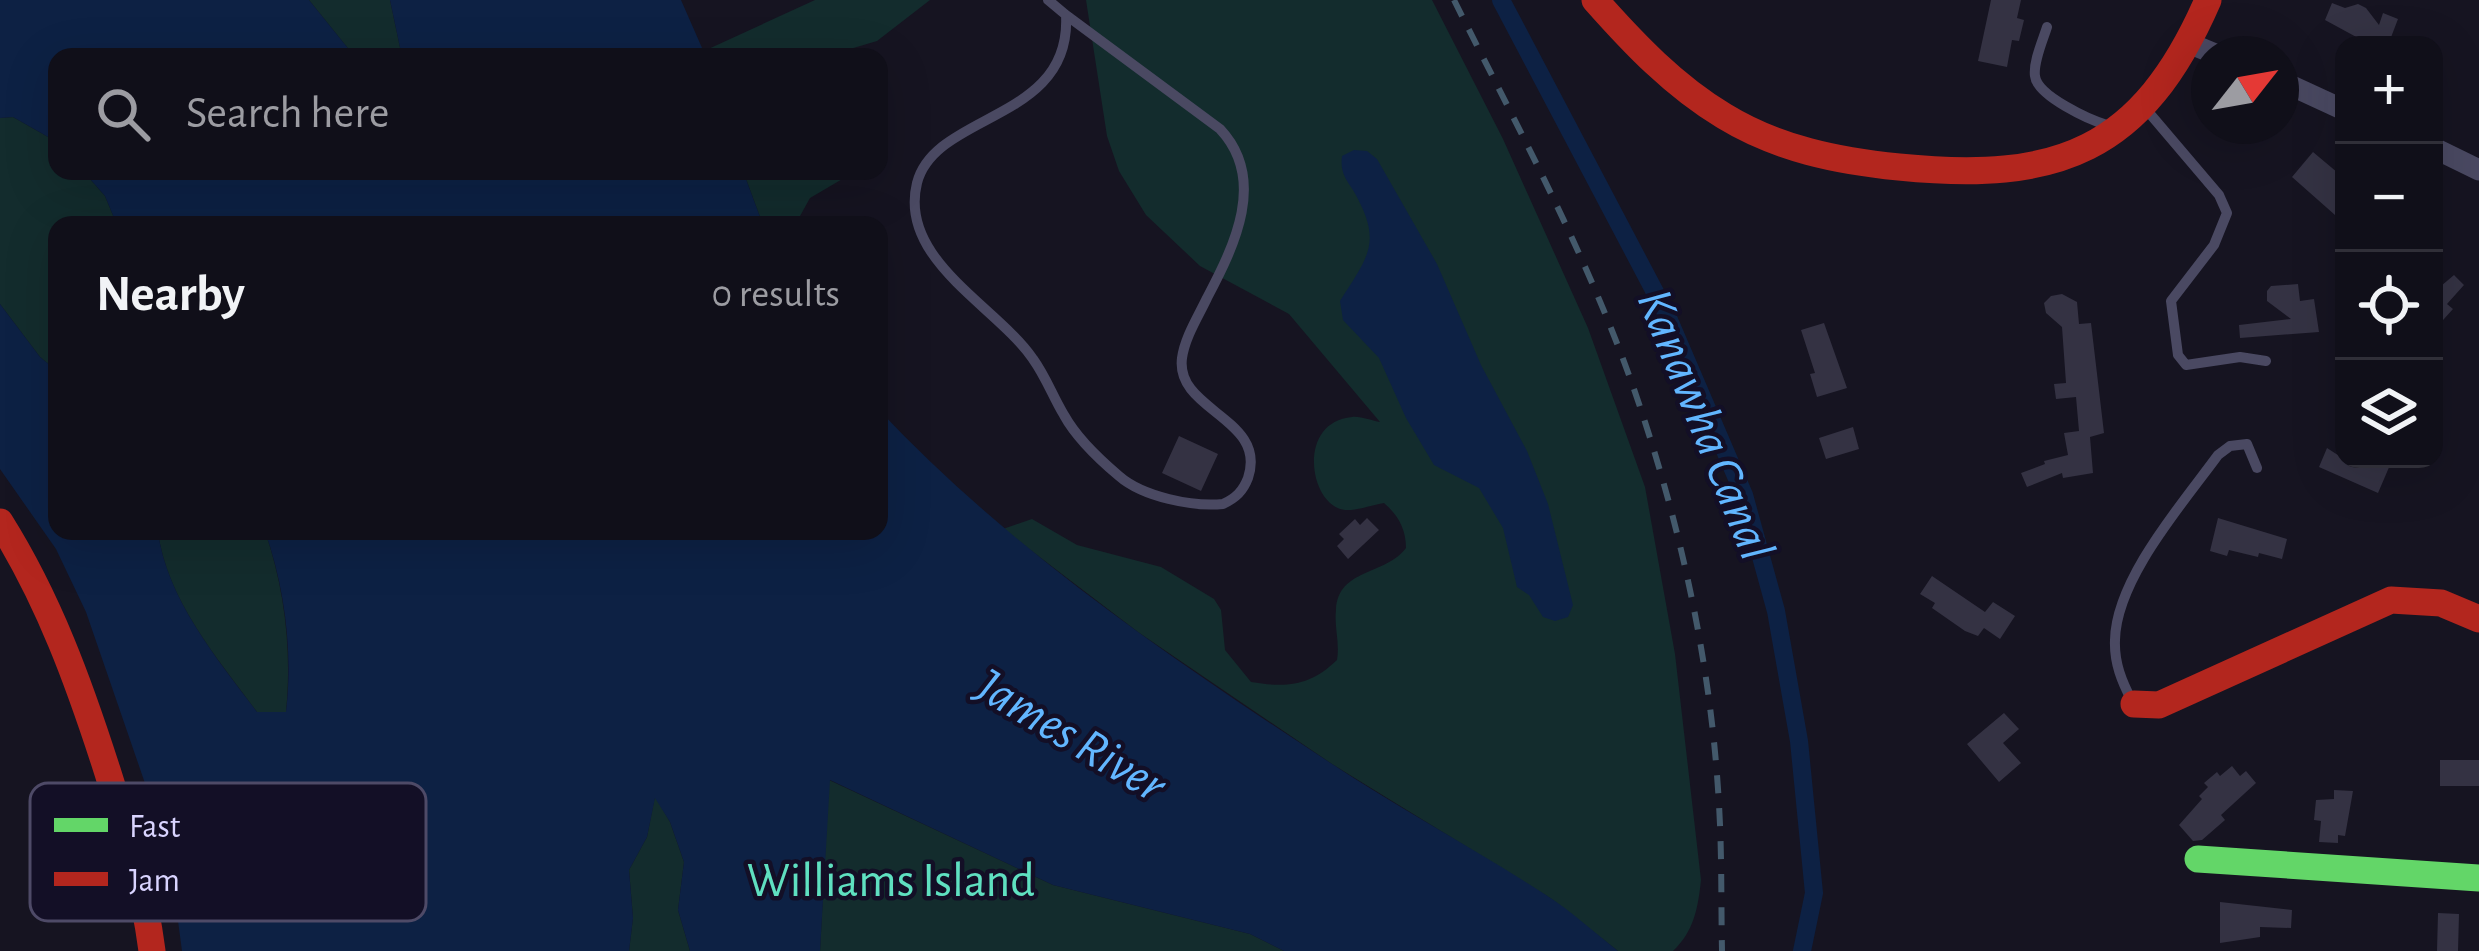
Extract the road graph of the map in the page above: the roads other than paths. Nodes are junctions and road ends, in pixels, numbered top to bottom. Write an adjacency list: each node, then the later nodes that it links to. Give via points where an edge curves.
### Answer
1 (1048, 0): 4 (lane)
2 (1595, 0): 11 (street, via 1651,61 1714,111 1823,155 2015,171)
3 (2208, 0): 6 (street)
4 (1066, 15): 4 (lane, via 1240,152 1246,186 1233,239 1181,359 1186,382 1249,447 1243,490 1223,503 1154,493 1121,478 1071,426 1031,356 943,266 920,227 916,188 928,160 1033,91 1059,60)
5 (2047, 27): 11 (lane, via 2035,75 2040,88)
6 (2204, 36)
7 (2191, 60): 9 (street)
8 (2299, 89): 10 (street)
9 (2143, 106): 11 (street); 14 (lane, via 2227,213 2215,245 2171,301 2178,355 2186,364)
10 (2335, 106)
11 (2116, 127)
12 (2443, 152): 13 (street)
13 (2479, 170)
14 (2266, 361)
15 (2257, 467): 18 (lane, via 2247,443 2218,454 2130,580 2114,638)
16 (0, 522): 19 (street, via 37,587)
17 (2479, 619): 18 (street, via 2441,603 2391,600 2159,705)
18 (2134, 704)
19 (111, 783)
20 (2198, 859): 21 (street)
21 (2479, 878)
22 (147, 921): 23 (street)
23 (152, 951)

